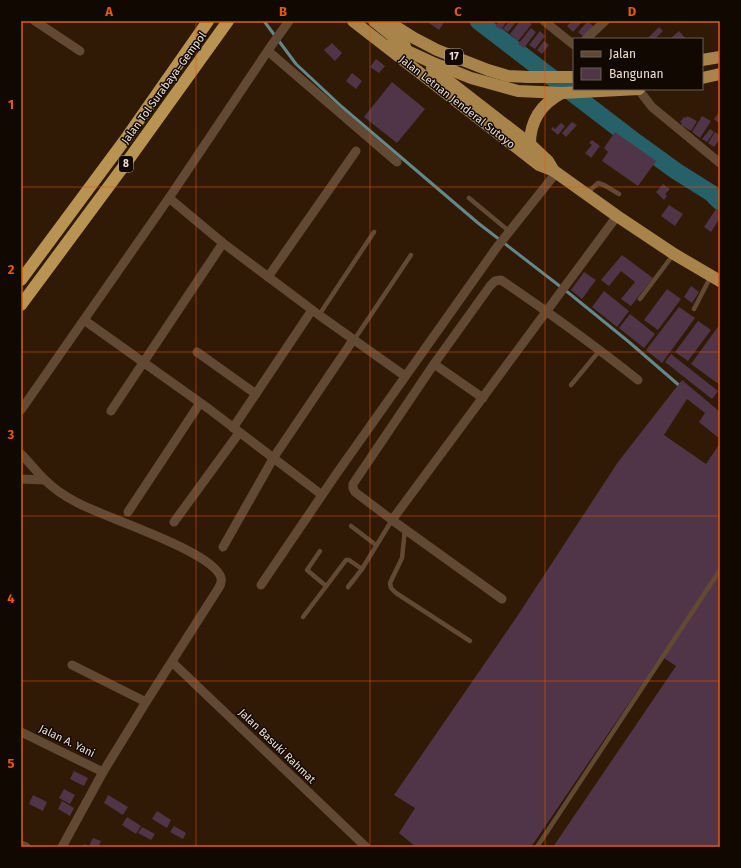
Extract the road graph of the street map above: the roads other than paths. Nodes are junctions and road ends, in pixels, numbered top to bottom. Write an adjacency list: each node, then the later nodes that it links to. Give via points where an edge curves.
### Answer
1 (34, 21): 14 (street)
2 (208, 21): 43 (highway, Jalan Tol Surabaya–Gempol / 8, via 127,137)
3 (228, 21): 45 (highway, Jalan Tol Surabaya–Gempol / 8, via 130,159)
4 (289, 21): 13 (street)
5 (353, 21): 10 (highway, 17)
6 (374, 21): 15 (highway, Jalan Letnan Jenderal Sutoyo)
7 (387, 21): 18 (highway, 17, via 437,50)
8 (544, 21): 12 (street)
9 (605, 21): 11 (street)
10 (363, 28): 15 (highway, 17); 30 (highway, Jalan Letnan Jenderal Sutoyo, via 539,165)
11 (587, 38)
12 (573, 44)
13 (270, 48): 28 (street); 33 (street)
14 (80, 51)
15 (419, 57): 20 (highway, 17); 26 (highway, Jalan Letnan Jenderal Sutoyo)
16 (720, 57): 17 (highway)
17 (703, 60)
18 (475, 64): 20 (highway, via 465,64 461,67); 21 (highway, 17, via 508,76)
19 (720, 74): 22 (highway)
20 (471, 78): 25 (highway, 17, via 518,91)
21 (573, 78)
22 (703, 78)
23 (630, 90): 25 (highway, 17)
24 (639, 90): 29 (street, via 652,107)
25 (565, 93): 26 (highway, via 546,103 535,118)
26 (530, 144): 30 (highway, Jalan Letnan Jenderal Sutoyo, via 548,161)
27 (356, 151): 41 (street)
28 (397, 162)
29 (720, 163)
30 (555, 172): 31 (highway, Jalan Letnan Jenderal Sutoyo); 37 (street)
31 (586, 194): 32 (lane, via 598,183); 35 (highway, Jalan Letnan Jenderal Sutoyo)
32 (619, 194)
33 (169, 198): 38 (street); 49 (street)
34 (469, 198): 37 (lane)
35 (617, 216): 39 (highway, Jalan Letnan Jenderal Sutoyo); 47 (street)
36 (374, 232): 48 (lane)
37 (507, 233): 55 (street)
38 (223, 243): 41 (street); 53 (street)
39 (674, 254): 42 (highway, Jalan Letnan Jenderal Sutoyo); 44 (lane)
40 (411, 255): 50 (lane)
41 (268, 277): 48 (street)
42 (716, 279): 46 (lane)
43 (21, 280)
44 (640, 299)
45 (21, 305)
46 (694, 309)
47 (547, 311): 51 (street); 54 (street, via 501,280 495,281); 59 (street)
48 (315, 313): 50 (street); 58 (street)
49 (84, 320): 53 (street); 61 (street)
50 (353, 340): 55 (street); 65 (street)
51 (600, 350): 56 (street); 57 (lane)
52 (197, 352): 58 (street)
53 (144, 363): 60 (street); 62 (street)
54 (434, 364): 59 (street); 70 (street, via 353,484 355,492)
55 (405, 376): 68 (street)
56 (638, 380)
57 (571, 384)
58 (256, 394): 63 (street)
59 (483, 398): 70 (street)
60 (200, 403): 63 (street); 69 (street)
61 (21, 410)
62 (111, 411)
63 (236, 430): 65 (street); 71 (street)
64 (21, 454): 67 (street)
65 (274, 457): 68 (street); 75 (street)
66 (21, 479): 67 (street)
67 (44, 480): 85 (street, via 75,502 168,541 200,558 217,571 221,577 220,585)
68 (322, 495): 79 (street)
69 (128, 512)
70 (392, 520): 73 (street); 74 (lane)
71 (174, 522)
72 (351, 526): 74 (lane)
73 (405, 528): 82 (street); 84 (lane, via 402,558 390,583 391,588)
74 (376, 545): 77 (lane)
75 (223, 547)
76 (320, 551): 80 (lane, via 307,570)
77 (362, 569): 80 (lane, via 346,560); 81 (lane)
78 (720, 570): 94 (lane)
79 (261, 585)
80 (326, 586): 83 (lane)
81 (348, 587)
82 (502, 599)
83 (304, 617)
84 (470, 641)
85 (172, 662): 87 (street); 93 (street, Jalan Basuki Rahmat)
86 (72, 665): 87 (street)
87 (146, 702): 89 (street)
88 (21, 732): 89 (street, Jalan A. Yani)
89 (103, 772): 92 (street)
90 (21, 845): 91 (street)
91 (26, 847)
92 (62, 847)
93 (366, 847)
94 (537, 847)

